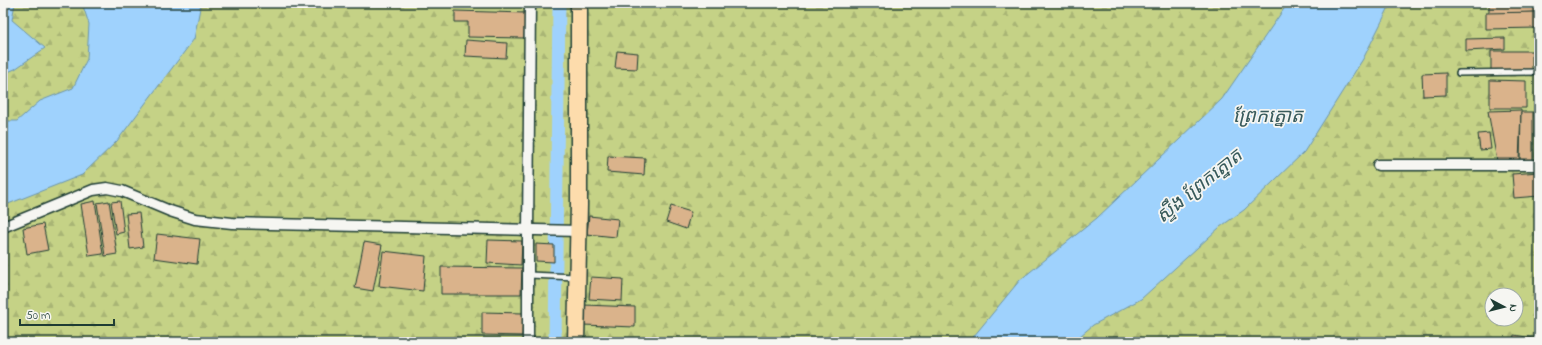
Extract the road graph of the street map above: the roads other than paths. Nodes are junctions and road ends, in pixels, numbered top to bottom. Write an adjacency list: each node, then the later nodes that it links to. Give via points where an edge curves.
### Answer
1 (530, 3): 8 (street)
2 (579, 3): 9 (main road)
3 (1539, 72): 4 (lane)
4 (1459, 73)
5 (1378, 165): 6 (street)
6 (1539, 165)
7 (3, 227): 8 (street, via 93,190 107,188 122,191 195,219 232,223)
8 (533, 231): 9 (street); 10 (street)
9 (579, 231): 11 (main road)
10 (528, 275): 11 (lane); 12 (street)
11 (577, 277): 13 (main road)
12 (528, 342)
13 (576, 342)

